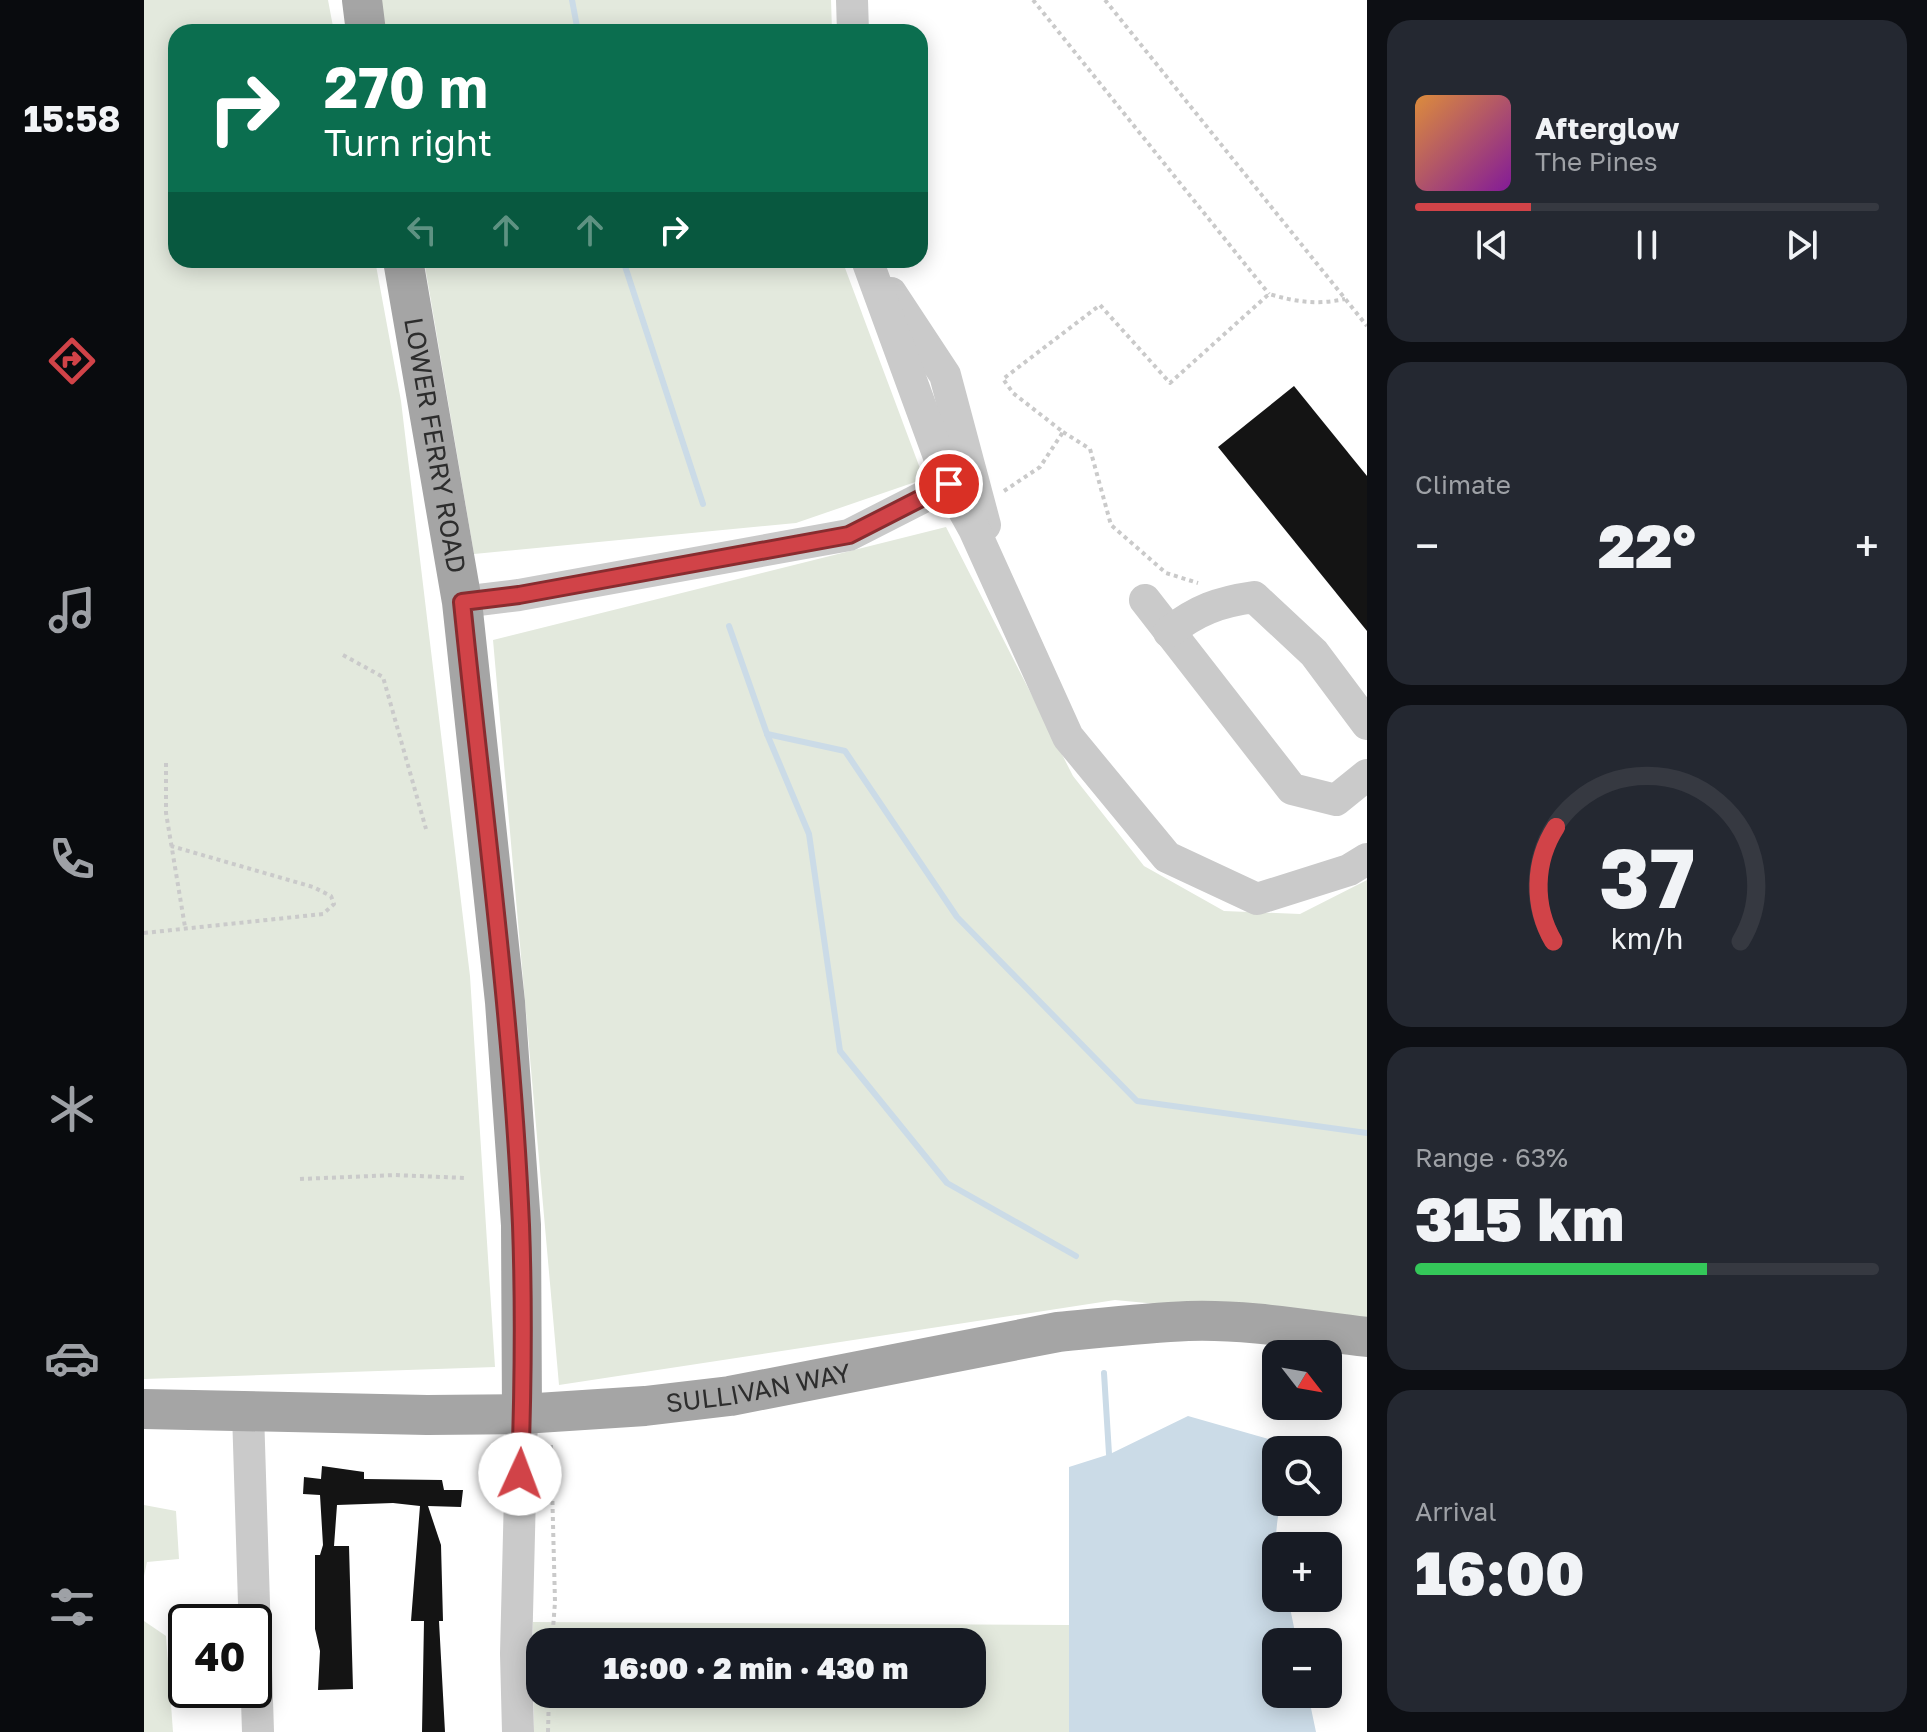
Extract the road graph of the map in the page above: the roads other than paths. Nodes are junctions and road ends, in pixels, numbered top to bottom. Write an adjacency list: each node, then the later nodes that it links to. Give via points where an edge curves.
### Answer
1 (362, 0): 3 (main road)
2 (852, 0): 4 (street)
3 (365, 24)
4 (853, 24)
5 (404, 268): 11 (main road, LOWER FERRY ROAD)
6 (871, 268): 8 (street)
7 (873, 268): 9 (street, via 945,375)
8 (949, 484): 9 (street); 11 (street, via 849,535)
9 (999, 583): 15 (street, via 1068,737 1167,857 1257,899 1349,870)
10 (1145, 600): 12 (street)
11 (462, 602): 19 (main road, LOWER FERRY ROAD, via 507,1031 521,1225)
12 (1169, 632): 13 (street, via 1217,602 1254,597 1314,653); 14 (street, via 1292,789 1336,800)
13 (1367, 724)
14 (1367, 775)
15 (1367, 859)
16 (1367, 1337): 19 (main road, SULLIVAN WAY, via 1189,1321 1099,1328 730,1396)
17 (144, 1409): 18 (main road, SULLIVAN WAY)
18 (248, 1412): 19 (main road, SULLIVAN WAY); 20 (street)
19 (522, 1414): 21 (street, LOWER FERRY ROAD)
20 (258, 1732)
21 (518, 1732)

